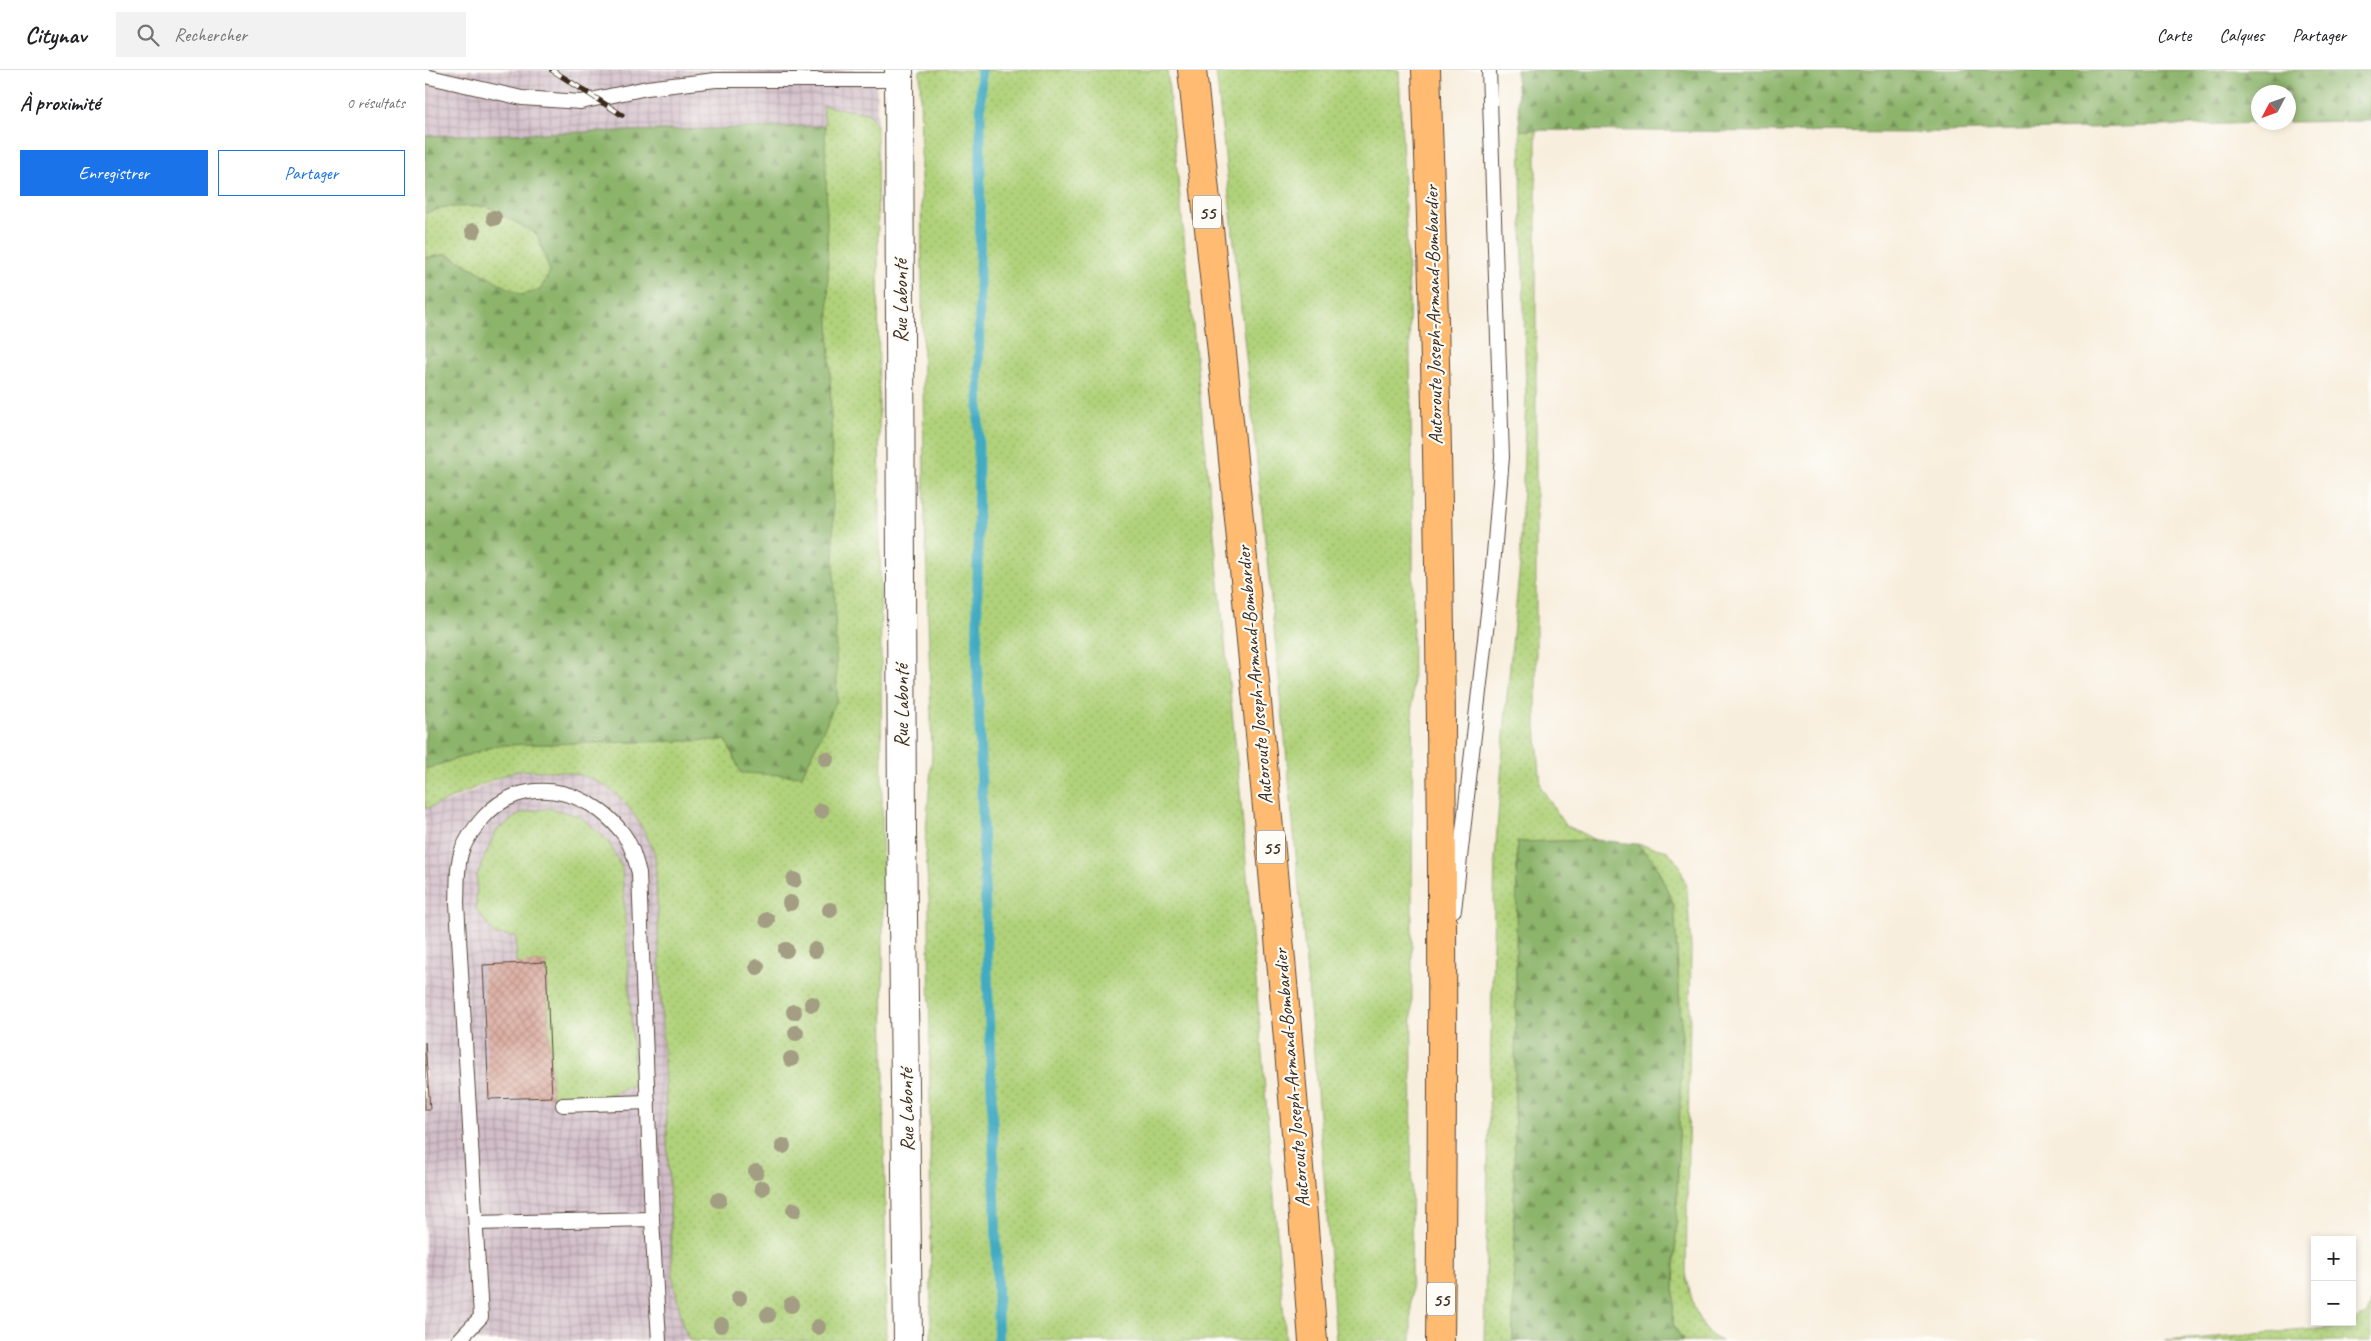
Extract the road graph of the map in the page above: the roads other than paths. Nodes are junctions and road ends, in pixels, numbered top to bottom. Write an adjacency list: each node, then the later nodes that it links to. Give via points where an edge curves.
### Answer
1 (1192, 70): 15 (highway, Autoroute Joseph-Armand-Bombardier / 55, via 1249,616)
2 (1426, 70): 7 (highway, Autoroute Joseph-Armand-Bombardier / 55, via 1436,380)
3 (1489, 70): 7 (lane, via 1502,457 1493,569)
4 (763, 75): 5 (lane); 6 (lane, via 657,87 581,102 522,98)
5 (899, 75): 14 (street, Rue Labonté)
6 (425, 76)
7 (1442, 1013): 16 (highway, Autoroute Joseph-Armand-Bombardier / 55)
8 (647, 1102): 9 (lane); 10 (lane); 11 (lane, via 639,873 630,846 612,821 586,801 554,791 535,790 517,795 494,807 470,833 461,852 458,869)
9 (563, 1105)
10 (652, 1219): 11 (lane); 13 (lane)
11 (476, 1223): 12 (lane, via 481,1317)
12 (458, 1341)
13 (659, 1341)
14 (908, 1341)
15 (1313, 1341)
16 (1440, 1341)

